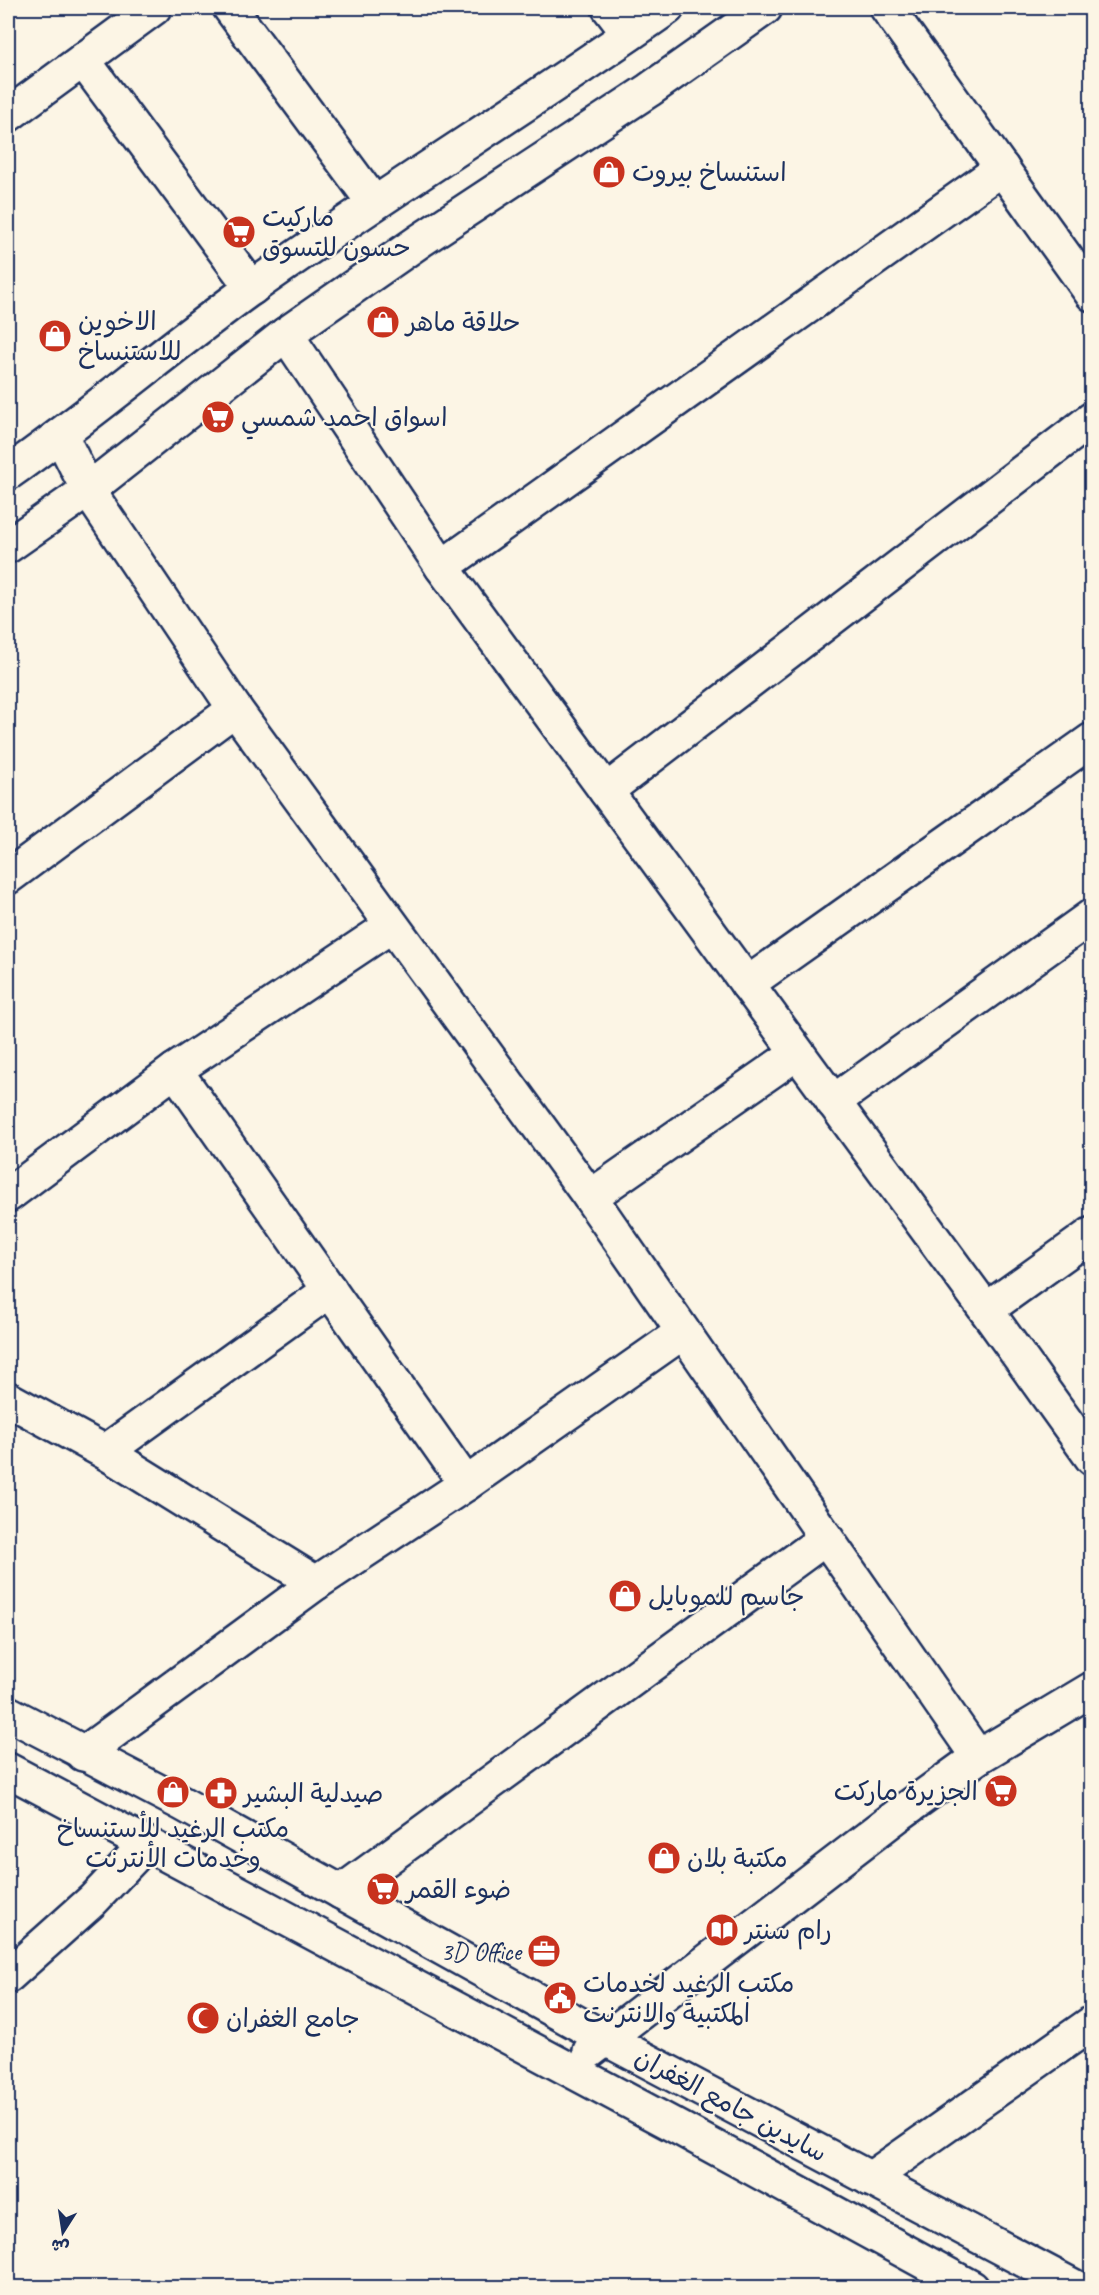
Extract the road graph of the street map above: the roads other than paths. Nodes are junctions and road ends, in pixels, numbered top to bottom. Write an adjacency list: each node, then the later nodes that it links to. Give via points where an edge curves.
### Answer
1 (154, 8): 8 (street)
2 (230, 8): 11 (street)
3 (609, 8): 7 (street)
4 (667, 8): 7 (street)
5 (765, 8): 14 (street)
6 (887, 8): 10 (street)
7 (629, 34): 11 (street)
8 (83, 60): 9 (street); 12 (street)
9 (8, 115)
10 (1002, 168): 13 (street); 20 (street)
11 (374, 203): 12 (street)
12 (252, 288): 16 (street)
13 (1092, 294)
14 (285, 334): 18 (street); 20 (street)
15 (1092, 419): 23 (street)
16 (60, 436): 17 (street); 18 (street)
17 (8, 473)
18 (88, 490): 19 (street); 21 (street)
19 (8, 546)
20 (442, 567): 23 (street)
21 (235, 709): 24 (street); 26 (street)
22 (1092, 740): 27 (street)
23 (606, 791): 27 (street)
24 (8, 877)
25 (1092, 916): 30 (street)
26 (391, 926): 29 (street); 32 (street)
27 (747, 984): 28 (street)
28 (797, 1053): 30 (street); 32 (street)
29 (175, 1070): 31 (street); 34 (street)
30 (833, 1102): 35 (street)
31 (8, 1195)
32 (590, 1197): 36 (street)
33 (1092, 1234): 35 (street)
34 (330, 1290): 38 (street); 40 (street)
35 (986, 1310): 39 (street)
36 (683, 1332): 40 (street); 41 (street)
37 (8, 1399): 38 (street)
38 (105, 1452): 42 (street)
39 (1092, 1458)
40 (466, 1484): 42 (street)
41 (826, 1538): 46 (street); 49 (street)
42 (316, 1583): 45 (street)
43 (1092, 1689): 46 (street)
44 (8, 1713): 45 (street, سايدين جامع الغفران)
45 (83, 1754): 49 (street, سايدين جامع الغفران)
46 (978, 1757): 52 (street)
47 (8, 1770): 48 (street, سايدين جامع الغفران)
48 (146, 1844): 50 (street, via 93,1900); 53 (street, سايدين جامع الغفران)
49 (341, 1892): 52 (street, سايدين جامع الغفران)
50 (8, 1976)
51 (1092, 2023): 54 (street)
52 (606, 2039): 53 (street); 54 (street, سايدين جامع الغفران)
53 (568, 2069): 55 (street, سايدين جامع الغفران)
54 (870, 2179): 56 (street, سايدين جامع الغفران)
55 (972, 2288)
56 (1077, 2288)

